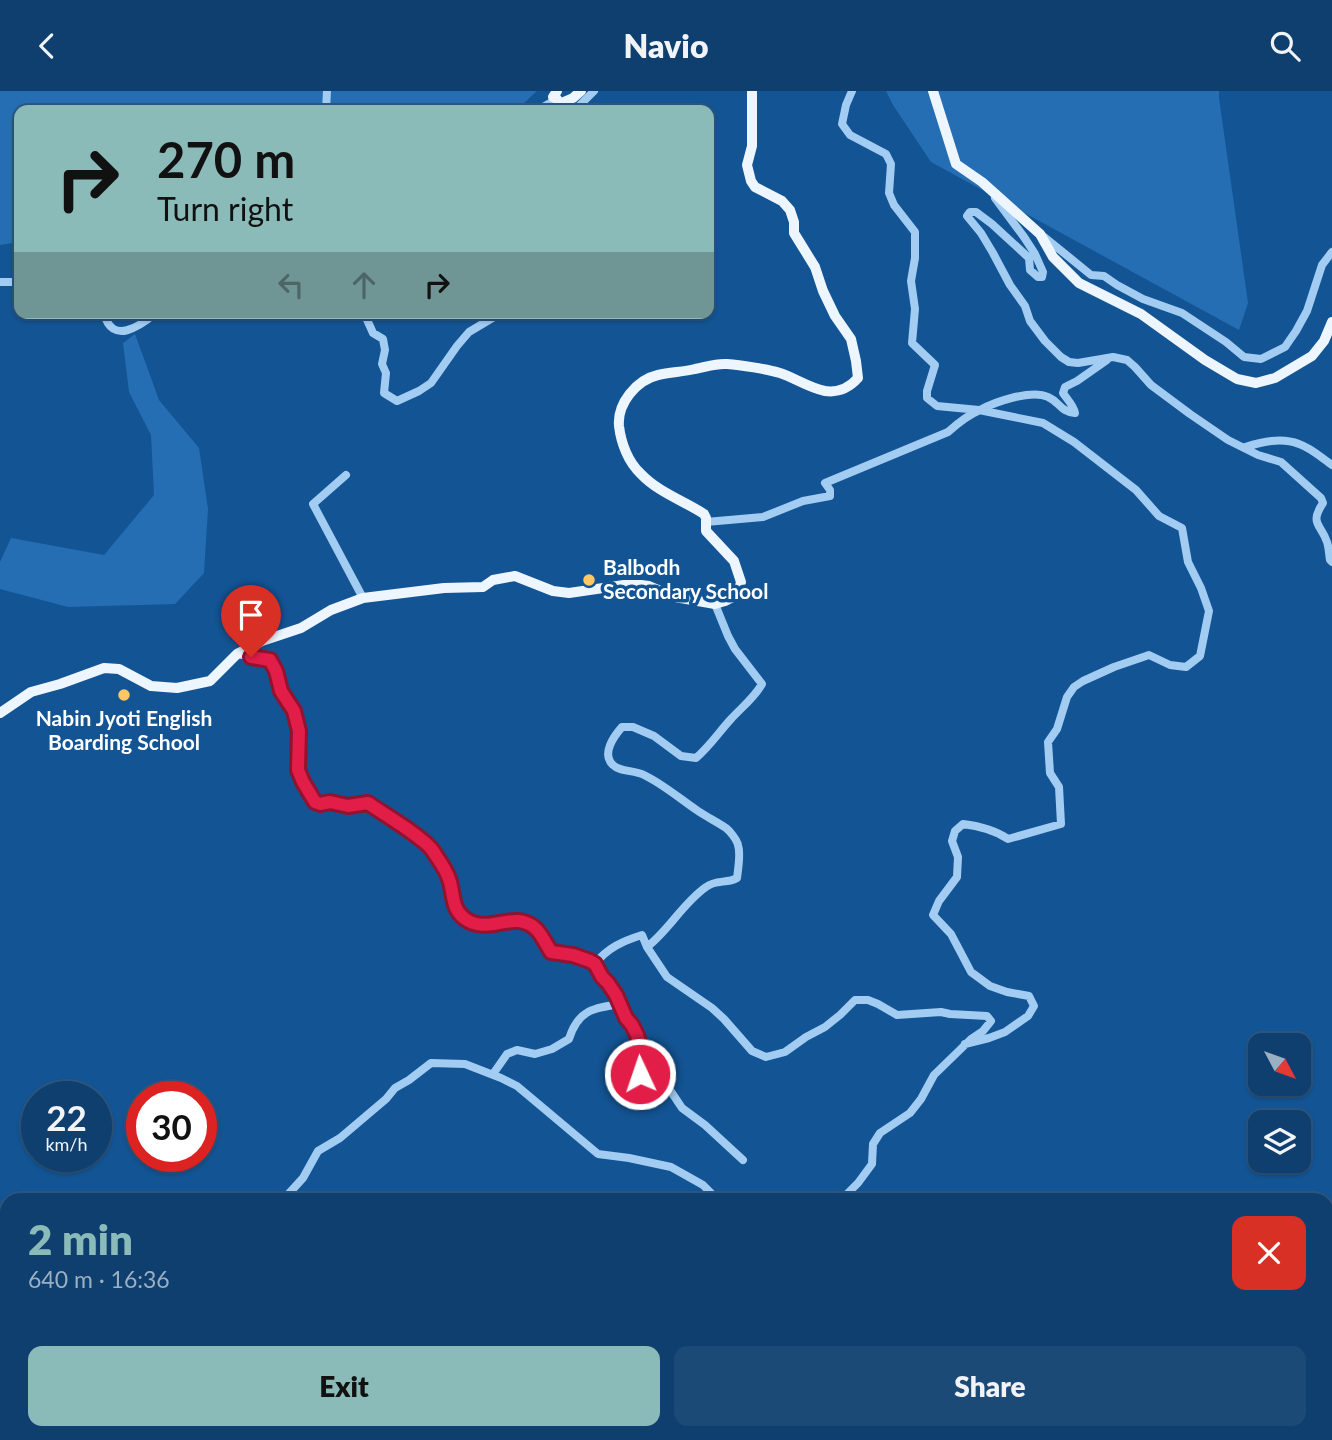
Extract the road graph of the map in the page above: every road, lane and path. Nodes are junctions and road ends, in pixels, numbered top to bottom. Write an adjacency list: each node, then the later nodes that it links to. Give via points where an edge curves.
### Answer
1 (580, 91): 6 (main road, via 559,104)
2 (594, 91): 7 (street)
3 (752, 91): 21 (main road, via 752,146 747,165 751,181 790,210 794,233 851,339 858,378 842,390 825,391 779,373 716,364 655,376 629,394 622,404 619,427 634,468 704,514)
4 (852, 91): 17 (street, via 842,124 850,135 886,154 891,164 889,193 915,232 912,343 935,365 927,398 937,406)
5 (933, 91): 8 (main road, via 956,163)
6 (557, 95)
7 (580, 105)
8 (982, 182): 9 (main road); 16 (street, via 1024,237 1043,272 1038,277 1030,269 1029,258 984,218 970,212 967,216 1030,321 1069,362)
9 (1040, 234): 10 (street, via 1091,275 1104,276 1143,299 1182,313 1244,357 1261,359 1291,339 1307,311 1322,265); 15 (main road, via 1053,257 1079,283 1141,314 1237,379 1256,383 1275,378 1312,356)
10 (1332, 252)
11 (106, 319): 12 (street, via 115,330 130,331)
12 (147, 319)
13 (367, 319): 14 (street, via 373,333 383,339 384,393 397,401 431,383 469,332)
14 (491, 319)
15 (1332, 322)
16 (1109, 359): 17 (street, via 1065,387 1063,393 1075,413 1065,412 1039,395 1023,395); 18 (street, via 1127,360 1161,393)
17 (979, 410): 21 (street, via 948,432 825,483 830,496 763,517); 30 (street, via 1043,423 1136,490 1158,516 1182,528 1188,562 1209,611 1200,656 1186,667 1149,655 1074,687 1067,697 1048,742 1050,773 1059,787 1061,824 1008,839 963,824 955,831 951,841 958,857 957,877 933,915 951,934 971,972 990,986 1029,996 1034,1006 1028,1016 1004,1032)
18 (1245, 447): 19 (street, via 1287,441); 22 (street, via 1280,462 1321,498 1317,525)
19 (1332, 465)
20 (346, 475): 23 (street, via 313,504)
21 (706, 522): 24 (main road, via 706,531 734,561 741,582 738,594)
22 (1332, 562)
23 (363, 598): 24 (main road, via 483,587 515,576 553,591 641,585); 25 (main road)
24 (715, 604): 27 (street, via 735,649 762,684 755,695 696,758 681,756 633,727 622,727 610,745 608,757 613,765 640,773 671,791 728,829 738,846 737,878 708,885)
25 (237, 653): 26 (main road, via 210,681 177,688 152,686 119,669 104,668 31,692); 28 (street, via 270,660 276,671 299,731 298,770 315,802 368,803 431,847 463,918 496,925 513,919 537,930 551,952)
26 (0, 713)
27 (647, 947): 28 (street, via 642,935 604,953); 30 (street, via 667,977 718,1013 752,1051 766,1056 785,1052 825,1027 855,1000 868,1000 897,1015 987,1016 991,1021)
28 (595, 964): 29 (street)
29 (621, 1005): 31 (street, via 597,1007 581,1015 569,1039 552,1049 507,1054); 32 (street, via 637,1035 640,1074 668,1087 682,1108)
30 (965, 1044): 35 (street, via 934,1075 910,1113 880,1133 873,1144 872,1164)
31 (493, 1074): 33 (street, via 465,1065 430,1063 318,1151); 34 (street, via 517,1086 598,1154 671,1167)
32 (743, 1160)
33 (289, 1193)
34 (712, 1193)
35 (847, 1193)

